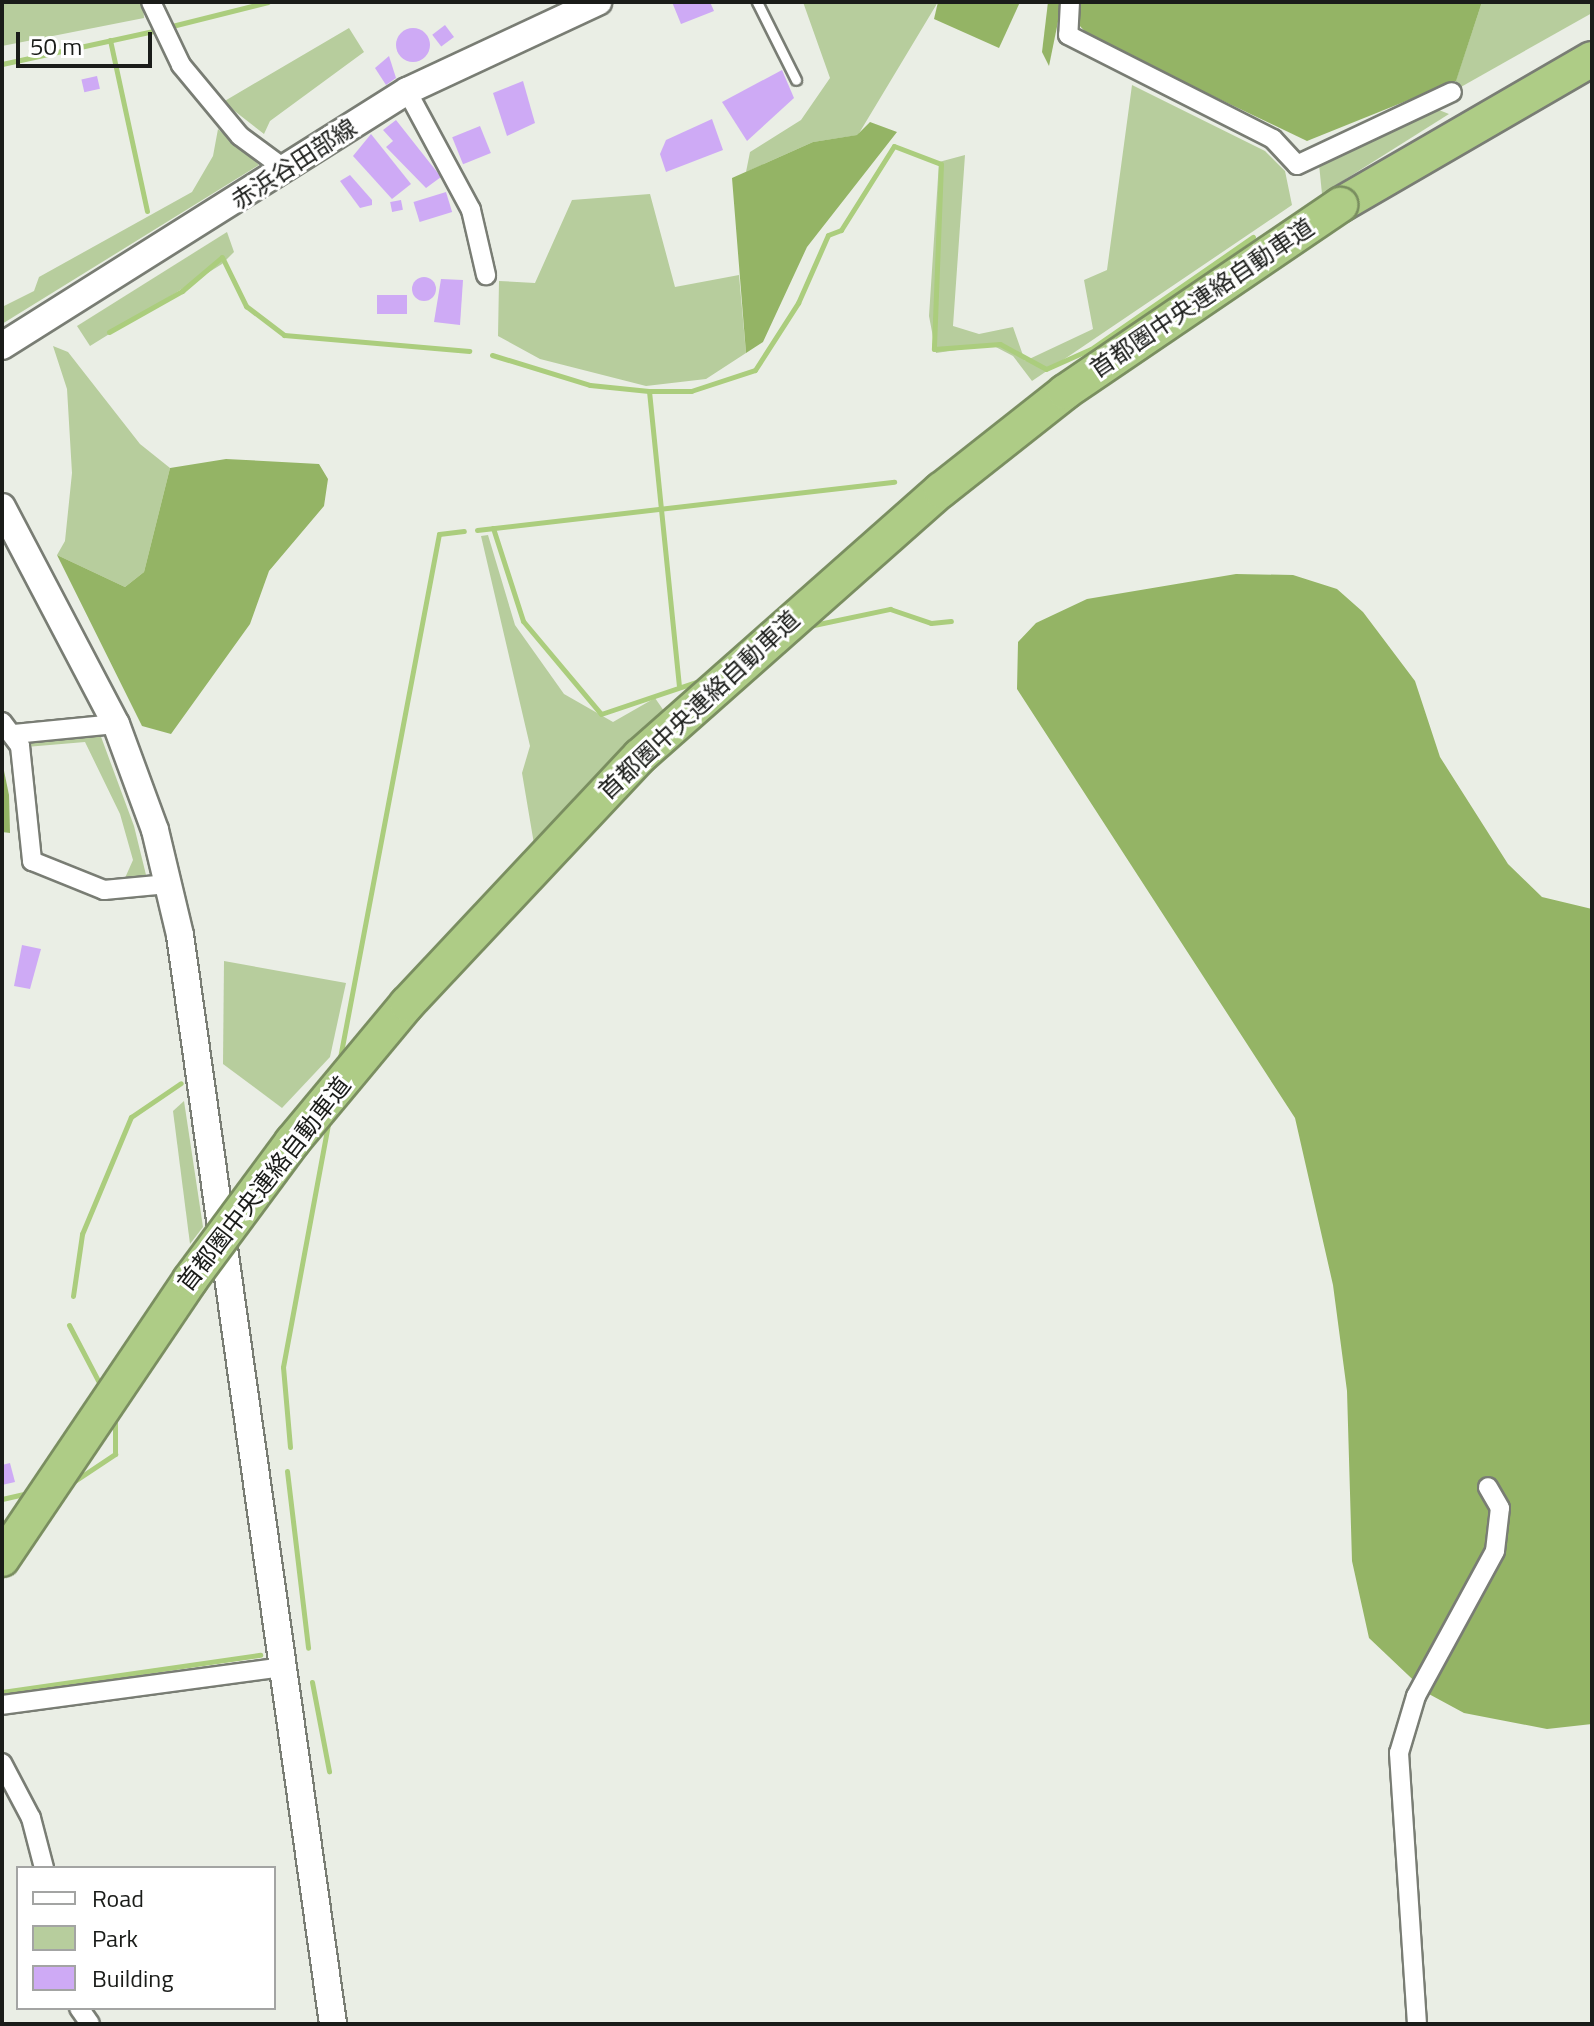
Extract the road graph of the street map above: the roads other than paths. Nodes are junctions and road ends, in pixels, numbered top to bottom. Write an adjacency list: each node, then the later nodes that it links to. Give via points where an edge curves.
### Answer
1 (151, 2): 9 (street, via 181,65 240,136)
2 (598, 2): 7 (street, 赤浜谷田部線)
3 (757, 2): 6 (lane)
4 (1070, 2): 8 (street, via 1068,35 1273,139 1297,165)
5 (1592, 59): 17 (highway, 首都圏中央連絡自動車道, bridge, via 1340,205 1003,441 640,756 407,1004 292,1142 129,1367)
6 (796, 80)
7 (407, 91): 9 (street, 赤浜谷田部線); 10 (street, via 471,210)
8 (1452, 92)
9 (285, 169): 11 (street, 赤浜谷田部線)
10 (486, 275)
11 (2, 346)
12 (2, 507): 13 (street)
13 (116, 724): 14 (street); 15 (street)
14 (8, 728): 15 (street, via 32,861 104,890)
15 (168, 884): 18 (street, via 191,998)
16 (1488, 1487): 23 (street, via 1500,1508 1495,1551 1416,1696 1399,1753)
17 (2, 1559)
18 (284, 1667): 19 (street); 22 (street)
19 (2, 1705)
20 (2, 1763): 21 (street, via 31,1818)
21 (43, 1866)
22 (333, 2024)
23 (1417, 2024)

